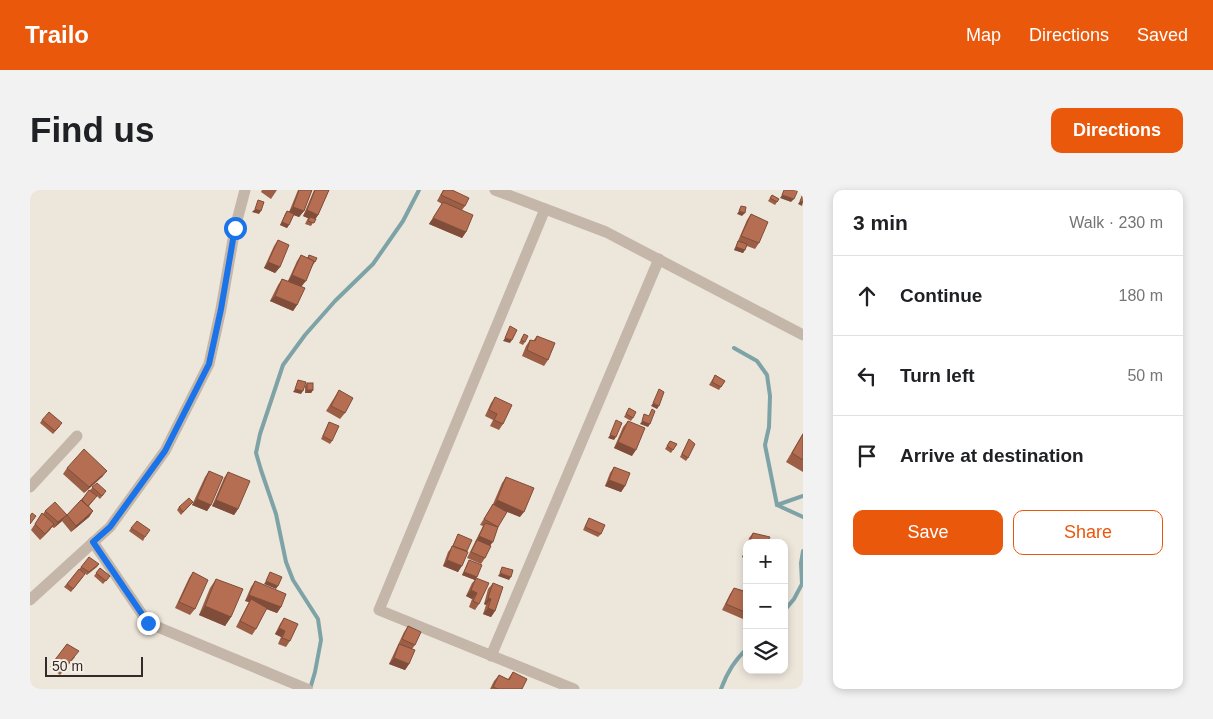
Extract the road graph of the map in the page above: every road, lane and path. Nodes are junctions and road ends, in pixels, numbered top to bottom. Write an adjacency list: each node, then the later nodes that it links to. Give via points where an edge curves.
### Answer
1 (245, 190): 8 (street, via 209,364 165,451 110,527)
2 (495, 190): 3 (street)
3 (545, 209): 4 (street, via 606,232); 10 (street, via 379,610)
4 (659, 259): 5 (street); 10 (street)
5 (803, 335)
6 (77, 436): 7 (street)
7 (30, 487)
8 (93, 542): 9 (street); 11 (street, via 148,623)
9 (30, 600)
10 (491, 656): 12 (street)
11 (306, 689)
12 (574, 689)

